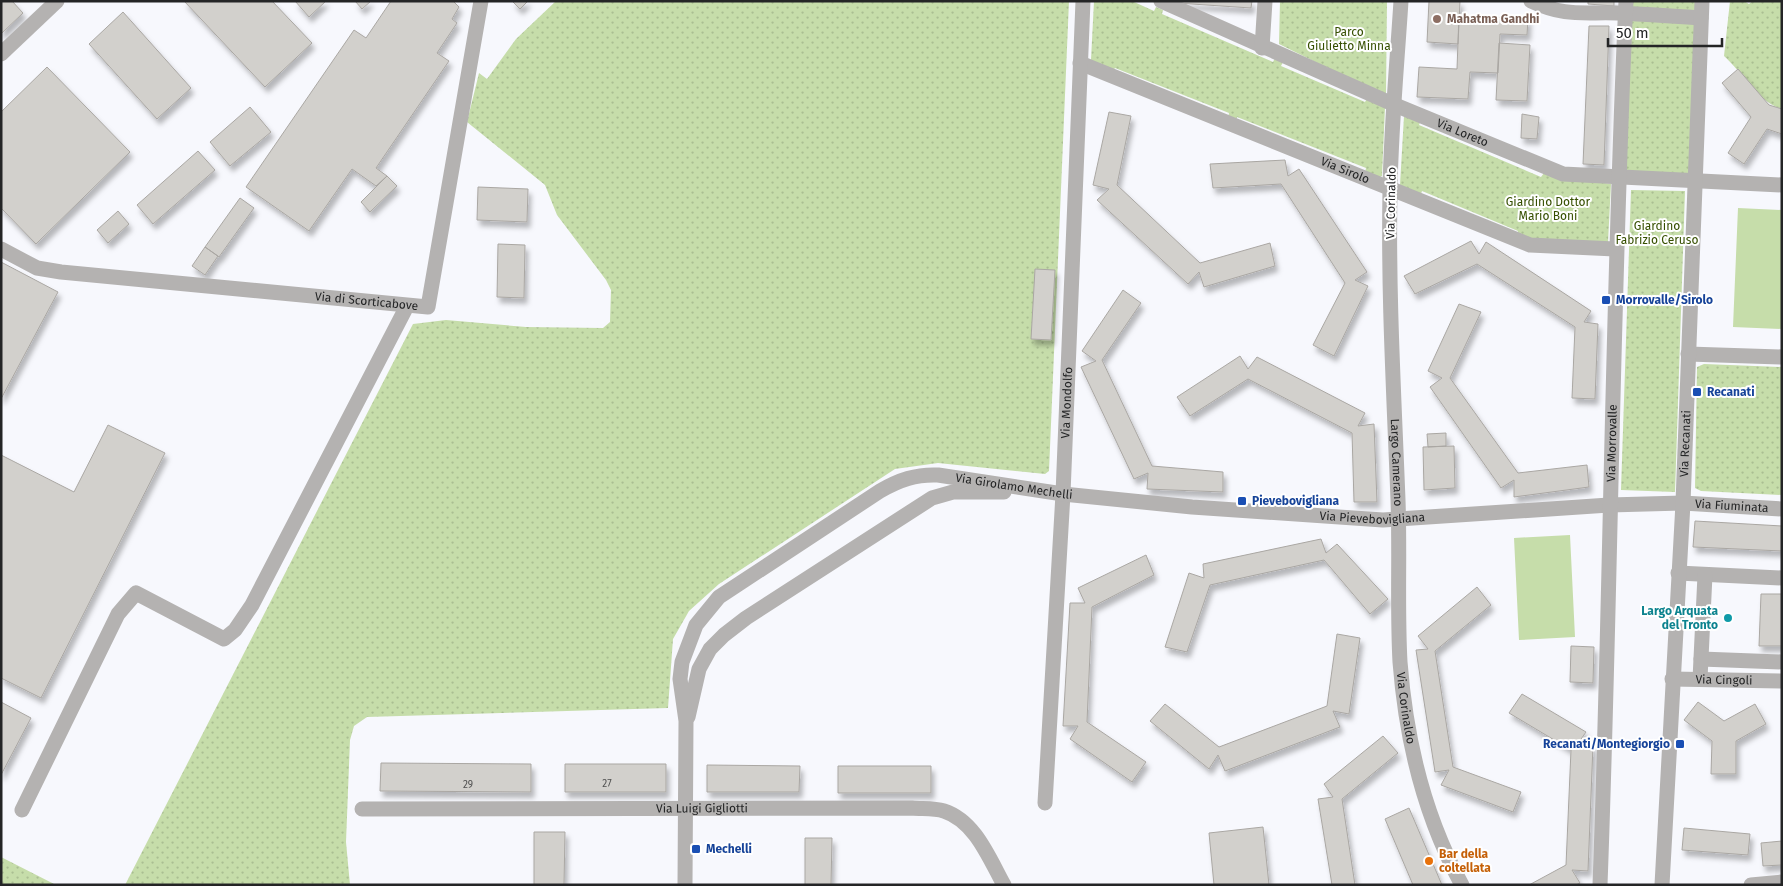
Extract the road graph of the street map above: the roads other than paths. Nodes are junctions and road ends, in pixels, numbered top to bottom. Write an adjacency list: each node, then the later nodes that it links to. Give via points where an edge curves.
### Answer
1 (57, 1): 12 (street)
2 (481, 1): 21 (street, Via di Scorticabove, via 428,307)
3 (1083, 1): 13 (street, Via Mondolfo)
4 (1161, 1): 11 (street, Via Loreto)
5 (1265, 1): 11 (street)
6 (1401, 1): 14 (street, Via Corinaldo)
7 (1531, 1): 9 (street, via 1548,10 1572,14)
8 (1702, 1): 10 (street, Via Recanati)
9 (1626, 7): 10 (street); 15 (street, Via Morrovalle)
10 (1702, 18): 16 (street, Via Recanati)
11 (1262, 48): 14 (street, Via Loreto)
12 (1, 54)
13 (1080, 63): 18 (street, Via Sirolo); 25 (street, Via Mondolfo)
14 (1395, 105): 15 (street, Via Loreto, via 1563,174); 18 (street, Via Corinaldo)
15 (1619, 178): 16 (street, Via Loreto); 19 (street, Via Morrovalle)
16 (1696, 181): 17 (street, Via Loreto); 22 (street, Via Recanati)
17 (1782, 186)
18 (1390, 188): 19 (street, Via Sirolo, via 1530,245); 24 (street, Via Corinaldo)
19 (1615, 249): 27 (street, Via Morrovalle)
20 (1, 250): 21 (street, Via di Scorticabove, via 37,268 61,272)
21 (408, 306): 42 (street, via 252,605 235,630 224,639 136,593 118,614)
22 (1688, 354): 23 (street); 26 (street, Via Recanati)
23 (1782, 357)
24 (1394, 404): 29 (street, Largo Camerano)
25 (1063, 494): 29 (street, Via Pievebovigliana, via 1192,508); 38 (street, Via Girolamo Mechelli, via 953,492 921,504 746,618 716,642 699,669); 38 (street, Via Girolamo Mechelli, via 924,474 904,479 880,491 712,604 696,625 682,662 680,679); 39 (street, Via Mondolfo)
26 (1683, 503): 27 (street, Via Pievebovigliana); 28 (street, Via Fiuminata); 30 (street, Via Recanati)
27 (1609, 505): 29 (street, Via Pievebovigliana); 47 (street, Via Morrovalle)
28 (1782, 509)
29 (1399, 520): 46 (street, Via Corinaldo, via 1400,662 1412,747 1427,811)
30 (1678, 573): 31 (street); 35 (street, Via Recanati)
31 (1705, 575): 32 (street); 33 (street)
32 (1782, 578)
33 (1701, 659): 34 (street, Via Cingoli); 36 (street)
34 (1780, 662): 37 (street, Via Cingoli)
35 (1672, 679): 36 (street, Via Cingoli); 48 (street, Via Recanati)
36 (1700, 679): 37 (street, Via Cingoli)
37 (1779, 681)
38 (686, 721): 40 (street, Via Girolamo Mechelli)
39 (1045, 802)
40 (685, 808): 41 (street, Via Luigi Gigliotti); 44 (street, Via Girolamo Mechelli); 45 (street, Via Luigi Gigliotti, via 912,808 942,811 957,817 974,833)
41 (362, 809)
42 (22, 810)
43 (1782, 882): 49 (street)
44 (685, 885)
45 (1004, 885)
46 (1462, 885)
47 (1600, 885)
48 (1662, 885)
49 (1751, 885)

